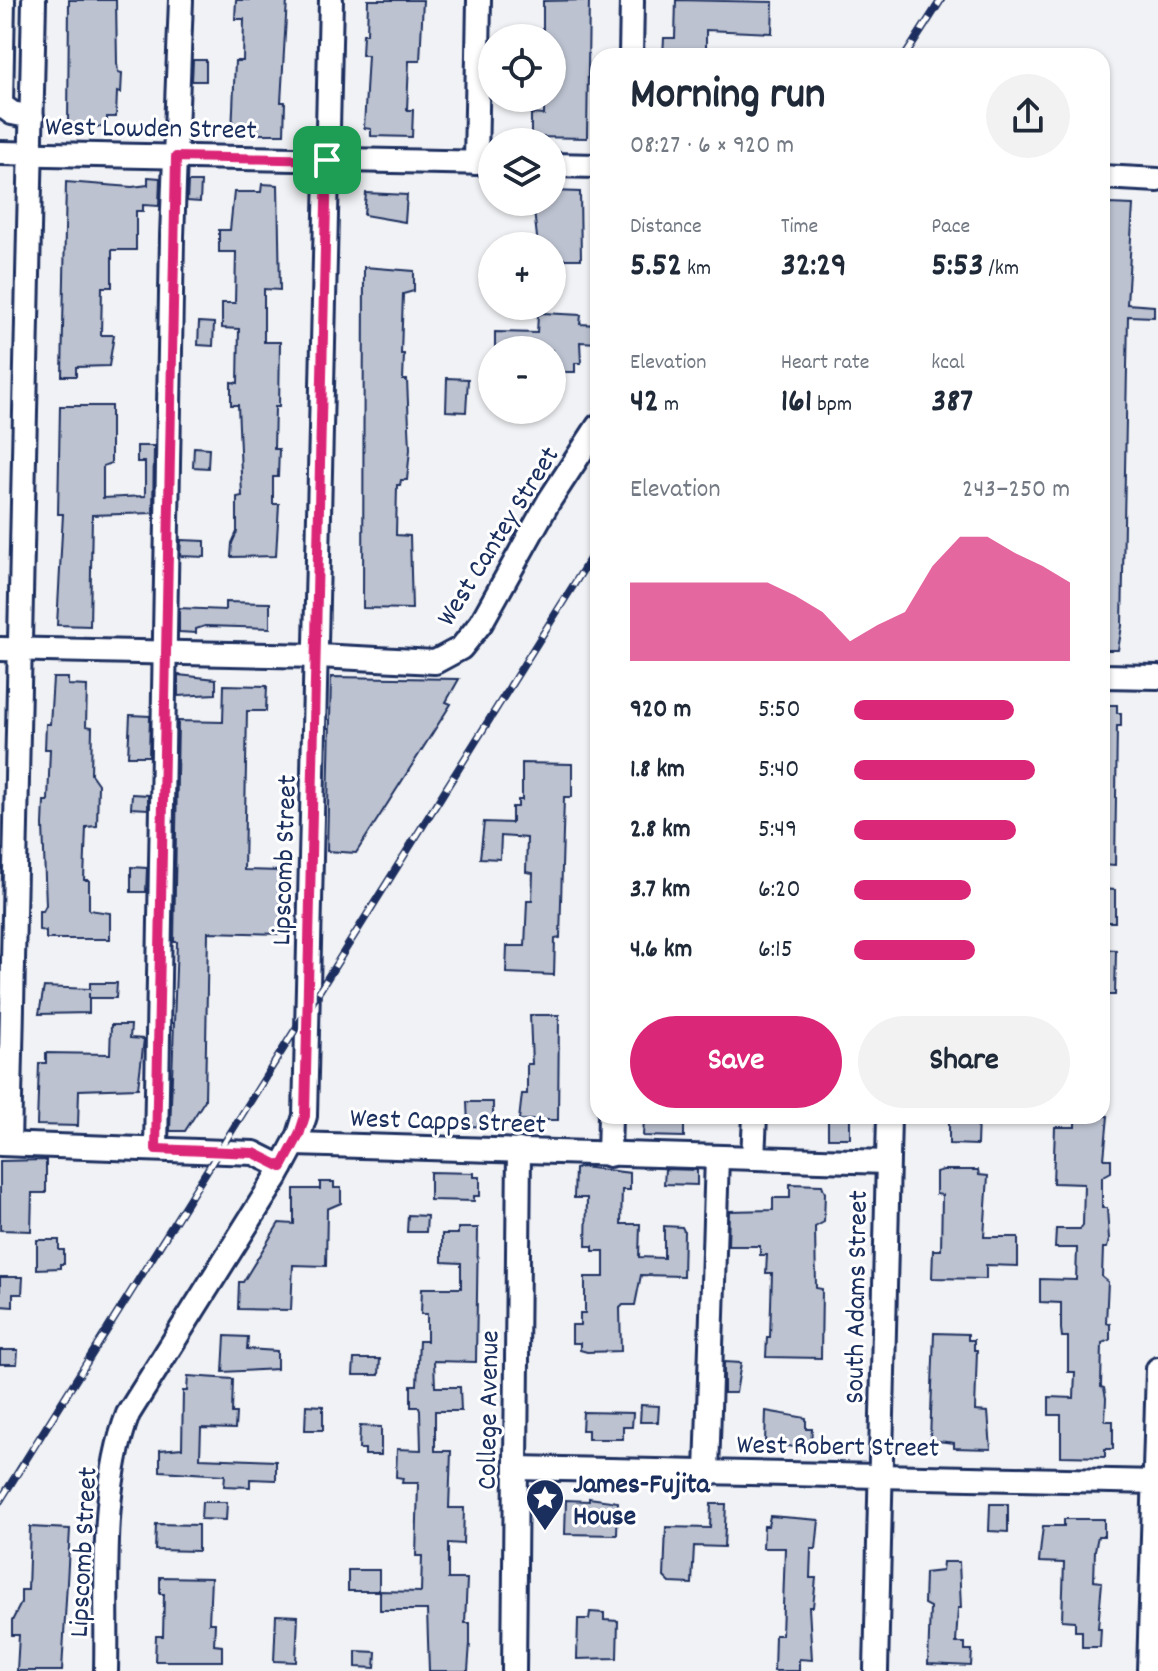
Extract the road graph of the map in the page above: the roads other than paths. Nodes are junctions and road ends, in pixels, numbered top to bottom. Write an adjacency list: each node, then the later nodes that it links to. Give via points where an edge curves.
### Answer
1 (3, 0): 8 (street, via 1,105)
2 (34, 0): 8 (street)
3 (181, 0): 12 (street)
4 (331, 0): 13 (street, Lipscomb Street)
5 (479, 0): 9 (street)
6 (632, 0): 7 (street)
7 (631, 48)
8 (32, 117): 11 (street)
9 (483, 128)
10 (0, 153): 11 (street, West Lowden Street)
11 (32, 154): 12 (street, West Lowden Street); 20 (street)
12 (176, 157): 13 (street, West Lowden Street); 21 (street)
13 (327, 160): 14 (street, West Lowden Street); 22 (street, Lipscomb Street)
14 (478, 163)
15 (566, 165): 16 (street)
16 (590, 166)
17 (1110, 177): 18 (street)
18 (1158, 180)
19 (590, 438): 22 (street, West Cantey Street, via 461,648 435,662)
20 (10, 649): 21 (street, West Cantey Street); 28 (street)
21 (166, 652): 22 (street, West Cantey Street); 30 (street)
22 (318, 656): 29 (street, Lipscomb Street, via 305,1116)
23 (1110, 676): 24 (street)
24 (1158, 677)
25 (610, 1124): 32 (street)
26 (755, 1124): 34 (street)
27 (889, 1124): 35 (street, South Adams Street)
28 (4, 1144): 30 (street)
29 (295, 1144): 31 (street, West Capps Street); 36 (street, Lipscomb Street)
30 (156, 1149): 36 (street, via 254,1153)
31 (519, 1150): 32 (street, West Capps Street); 38 (street, College Avenue)
32 (609, 1155): 33 (street, West Capps Street)
33 (717, 1157): 34 (street, West Capps Street); 39 (street)
34 (753, 1158): 35 (street, West Capps Street)
35 (887, 1162): 40 (street, South Adams Street)
36 (282, 1167): 42 (street, Lipscomb Street, via 128,1414 117,1444 111,1485)
37 (1158, 1369): 41 (street)
38 (516, 1468): 39 (street, West Robert Street); 43 (street, College Avenue)
39 (707, 1472): 40 (street, West Robert Street)
40 (881, 1475): 41 (street, West Robert Street); 44 (street, South Adams Street)
41 (1157, 1482): 45 (street)
42 (106, 1671)
43 (514, 1671)
44 (876, 1671)
45 (1149, 1671)

